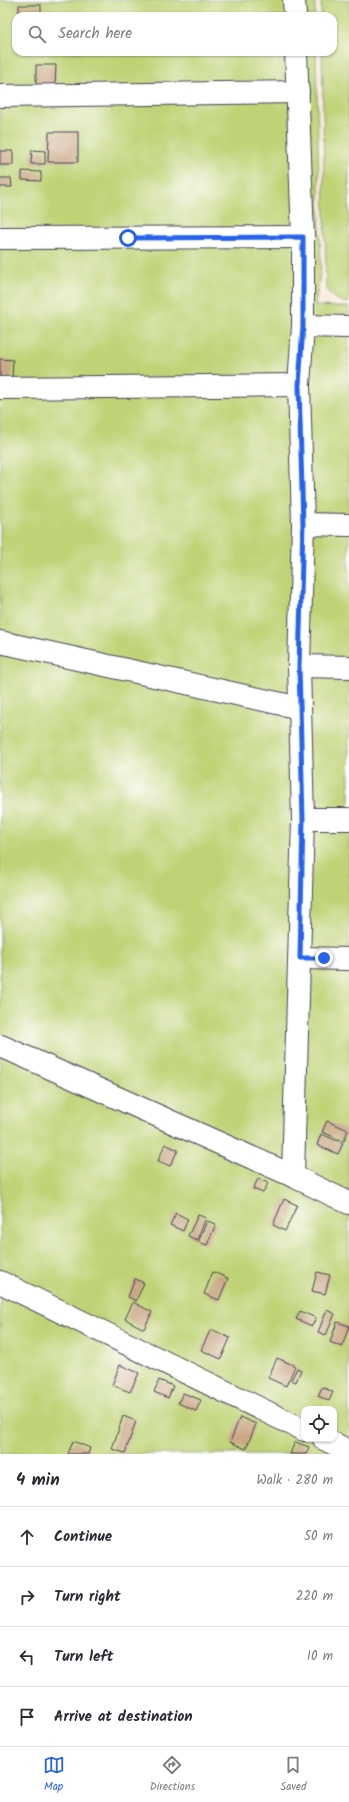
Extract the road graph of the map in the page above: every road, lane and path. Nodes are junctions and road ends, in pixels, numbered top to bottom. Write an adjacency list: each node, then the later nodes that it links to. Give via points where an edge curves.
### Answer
1 (294, 0): 2 (street)
2 (295, 12)
3 (296, 56): 4 (street)
4 (298, 92): 5 (street); 6 (street)
5 (0, 96)
6 (303, 237): 7 (street); 8 (street)
7 (0, 238)
8 (303, 326): 9 (street); 10 (street)
9 (349, 327)
10 (299, 385): 11 (street); 12 (street)
11 (0, 388)
12 (303, 524): 13 (street); 15 (street)
13 (349, 525)
14 (0, 642): 17 (street)
15 (299, 666): 16 (street); 17 (street)
16 (349, 666)
17 (300, 708): 18 (street)
18 (303, 819): 19 (street); 20 (street)
19 (349, 819)
20 (300, 958): 21 (street); 23 (street)
21 (349, 959)
22 (1, 1046): 23 (street)
23 (292, 1176): 24 (street)
24 (349, 1203)
25 (0, 1282): 26 (street)
26 (301, 1429)
27 (330, 1442): 28 (street)
28 (349, 1451)

